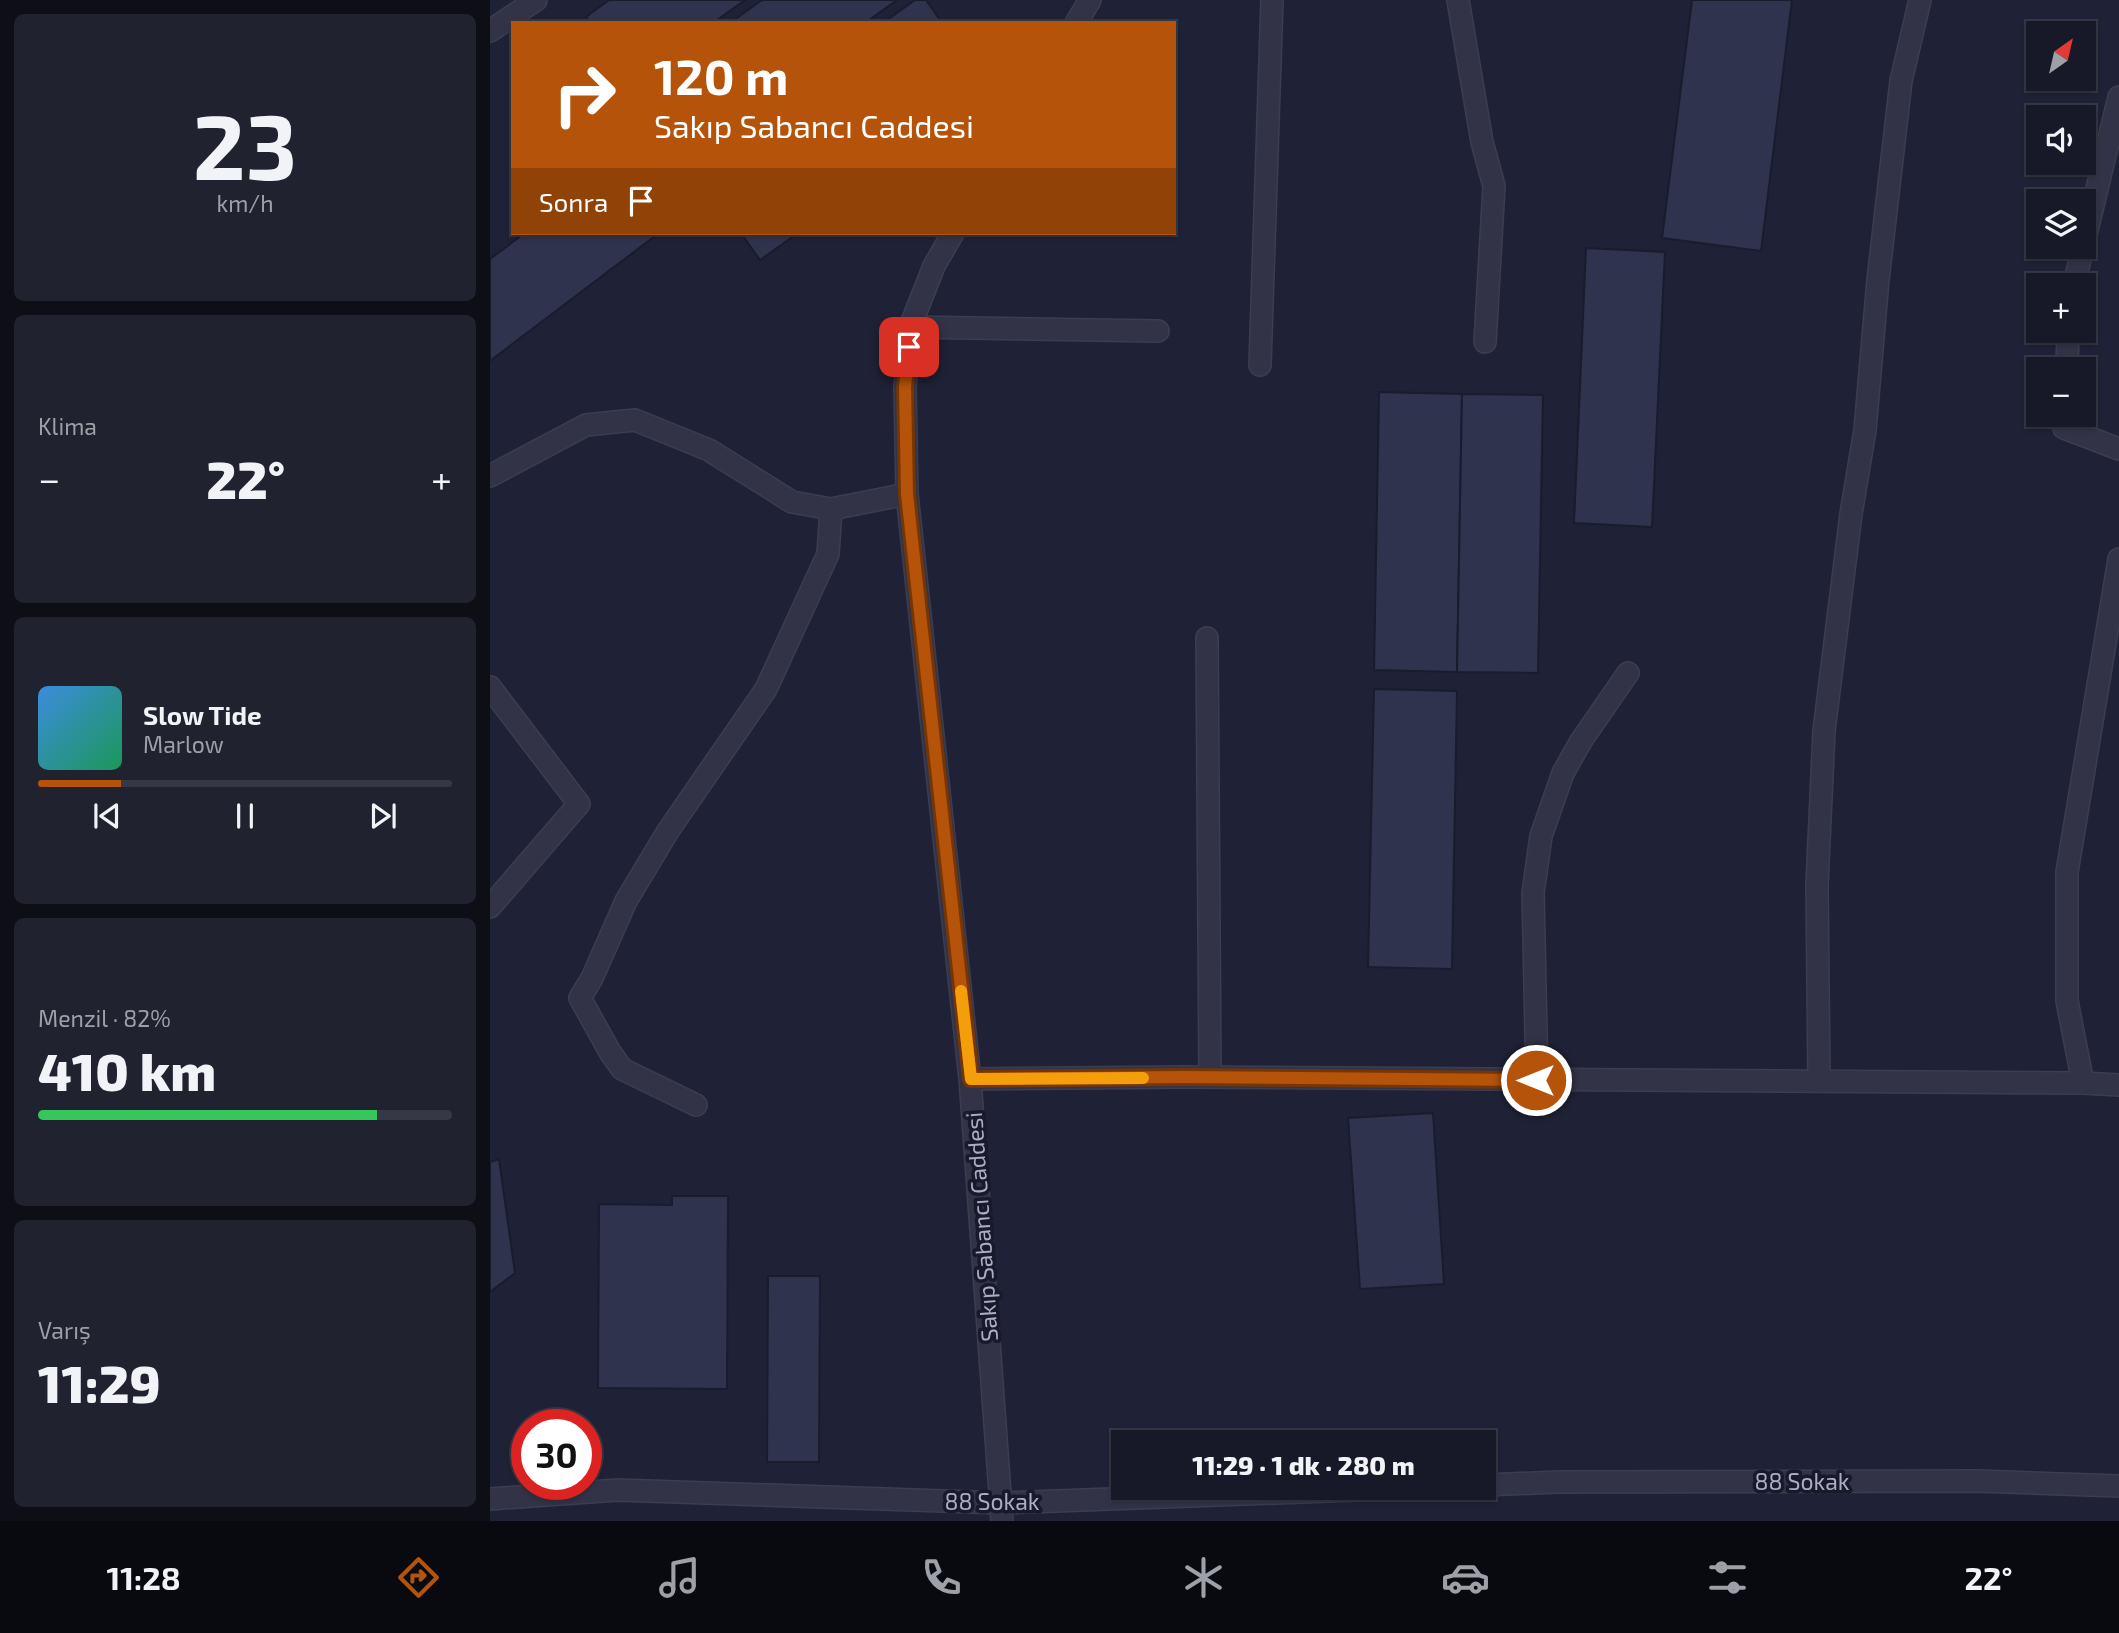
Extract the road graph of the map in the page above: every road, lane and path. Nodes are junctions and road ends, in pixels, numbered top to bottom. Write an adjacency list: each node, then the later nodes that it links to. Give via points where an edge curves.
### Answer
1 (536, 0): 7 (street)
2 (1089, 0): 6 (street)
3 (1272, 0): 14 (street)
4 (1458, 0): 13 (street, via 1494,186)
5 (1920, 0): 28 (street, via 1901,80 1864,430 1824,731 1817,885)
6 (1077, 21)
7 (490, 31)
8 (2119, 97): 9 (street)
9 (2096, 194)
10 (952, 235): 11 (street, Sakıp Sabancı Caddesi, via 934,266)
11 (911, 327): 12 (street); 18 (street, Sakıp Sabancı Caddesi, via 905,387)
12 (1158, 331)
13 (1485, 342)
14 (1260, 365)
15 (2064, 427): 16 (street)
16 (2119, 449)
17 (490, 476): 19 (street, via 586,425 635,420 709,450 792,502)
18 (907, 494): 19 (street); 26 (street, Sakıp Sabancı Caddesi)
19 (831, 509): 31 (street, via 828,554 766,689 668,831 626,901 580,998 622,1069)
20 (2119, 559): 29 (street, via 2067,872 2067,1001)
21 (1207, 638): 25 (street)
22 (1628, 673): 27 (street, via 1563,773 1541,836 1533,893)
23 (490, 687): 24 (street, via 579,804)
24 (490, 906)
25 (1210, 1077): 26 (street); 27 (street)
26 (971, 1079): 36 (street, Sakıp Sabancı Caddesi)
27 (1536, 1080): 28 (street)
28 (1819, 1081): 29 (street)
29 (2083, 1083): 30 (street)
30 (2119, 1085)
31 (696, 1105)
32 (1496, 1485): 33 (street, 88 Sokak, via 1978,1480)
33 (2119, 1486)
34 (490, 1499): 36 (street, 88 Sokak, via 618,1490)
35 (1206, 1500): 36 (street, 88 Sokak)
36 (1002, 1512)

